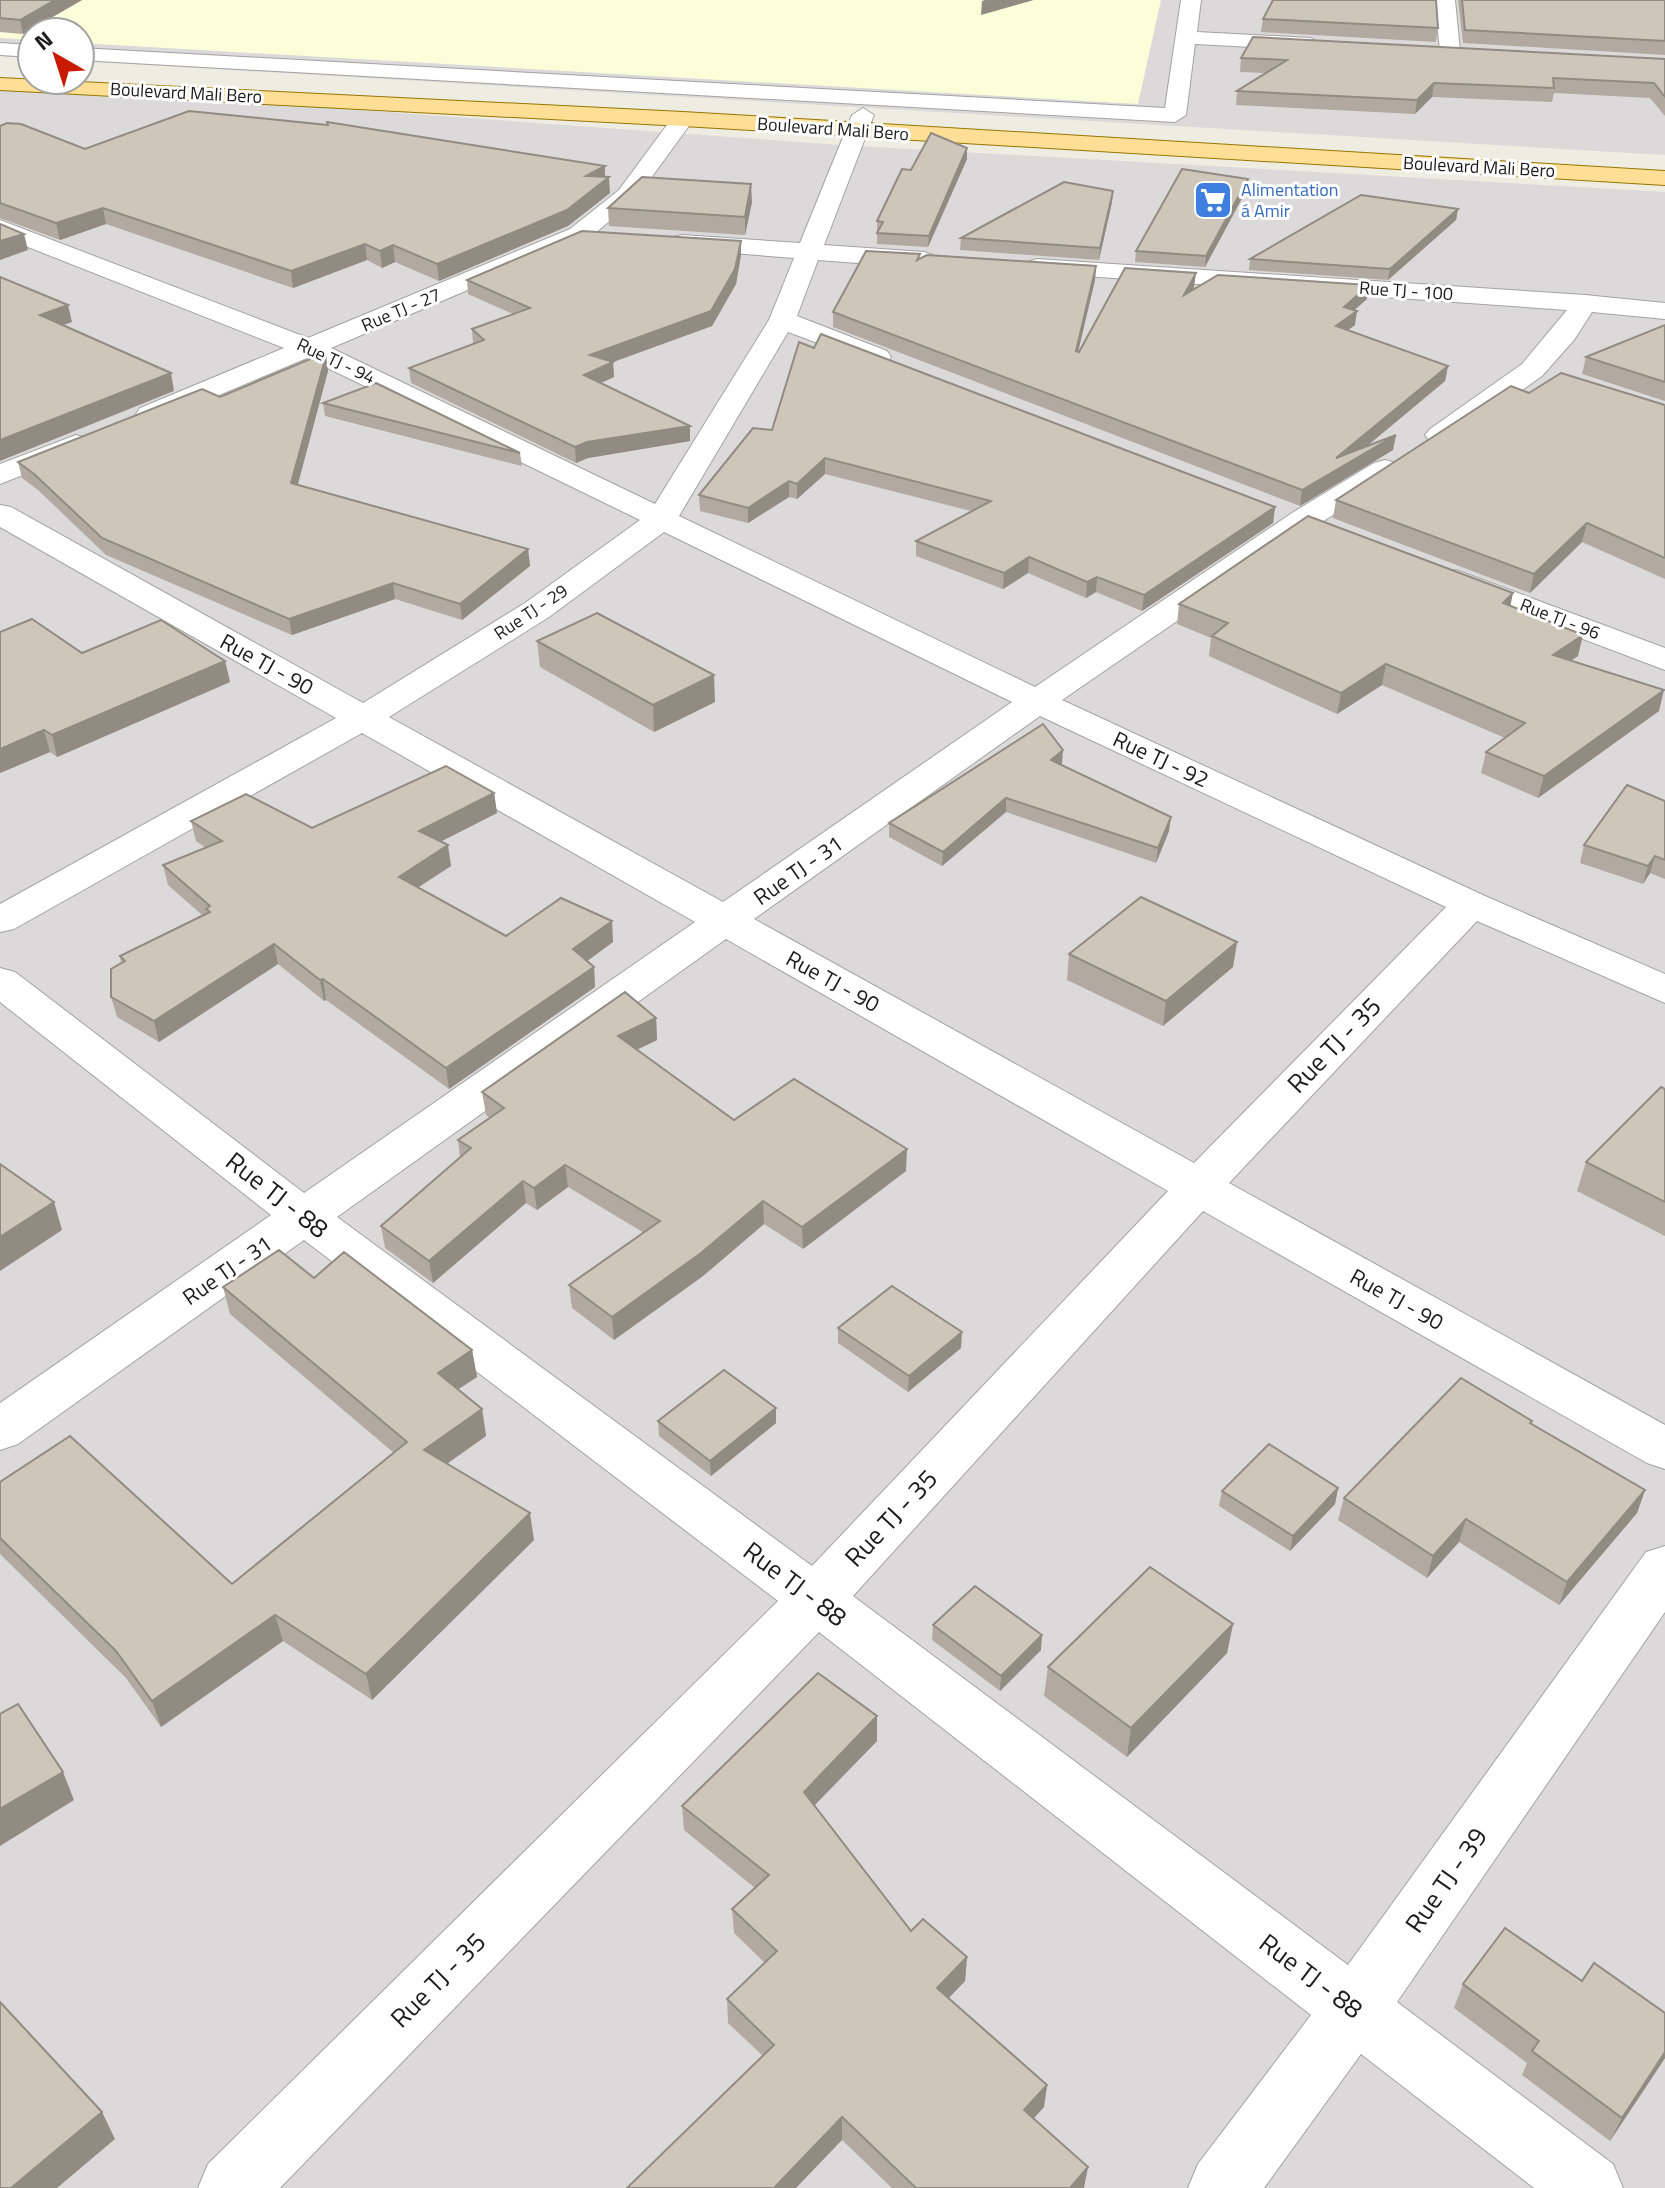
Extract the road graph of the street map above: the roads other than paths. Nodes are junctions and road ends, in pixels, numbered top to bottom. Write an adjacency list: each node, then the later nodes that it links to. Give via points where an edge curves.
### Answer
1 (1191, 0): 3 (street)
2 (1445, 0): 5 (street)
3 (1186, 37): 4 (street); 9 (street, via 1175,115)
4 (1329, 45)
5 (1450, 51)
6 (96, 55): 9 (street)
7 (96, 73): 9 (main road, Boulevard Mali Bero)
8 (0, 84): 10 (main road, Boulevard Mali Bero)
9 (796, 102): 11 (main road, Boulevard Mali Bero)
10 (683, 119): 11 (main road, Boulevard Mali Bero); 15 (street, Rue TJ - 27, via 627,195)
11 (859, 122): 12 (main road, Boulevard Mali Bero); 13 (main road, Boulevard Mali Bero); 18 (street, Rue TJ - 29)
12 (1665, 161)
13 (1665, 178)
14 (0, 227): 24 (street, Rue TJ - 94)
15 (579, 234): 16 (street, Rue TJ - 27); 24 (street, Rue TJ - 27)
16 (610, 237)
17 (656, 240): 18 (street)
18 (811, 252): 19 (street); 23 (street, Rue TJ - 29)
19 (953, 262)
20 (1016, 266): 21 (street, Rue TJ - 100)
21 (1585, 303): 22 (street, Rue TJ - 100); 33 (street, Rue TJ - 31, via 1564,334 1547,375 1303,520)
22 (1665, 311)
23 (782, 320): 25 (street); 30 (street, Rue TJ - 29)
24 (311, 349): 26 (street, Rue TJ - 27); 30 (street, Rue TJ - 94)
25 (897, 364)
26 (133, 421)
27 (104, 433): 28 (street)
28 (0, 475)
29 (0, 514): 34 (street, Rue TJ - 90)
30 (661, 520): 33 (street, Rue TJ - 92); 34 (street, Rue TJ - 29, via 537,610)
31 (1434, 571): 32 (street, Rue TJ - 96)
32 (1665, 660)
33 (1037, 701): 35 (street, Rue TJ - 92); 37 (street, Rue TJ - 31)
34 (363, 718): 36 (street, Rue TJ - 29); 37 (street, Rue TJ - 90)
35 (1471, 904): 39 (street, Rue TJ - 92); 40 (street, Rue TJ - 35)
36 (0, 920)
37 (726, 921): 40 (street, Rue TJ - 90); 41 (street, Rue TJ - 31)
38 (0, 981): 41 (street, Rue TJ - 88)
39 (1665, 990)
40 (1198, 1187): 43 (street, Rue TJ - 90); 45 (street, Rue TJ - 35)
41 (303, 1216): 42 (street, Rue TJ - 31); 45 (street, Rue TJ - 88)
42 (0, 1430)
43 (1665, 1449)
44 (1665, 1568): 46 (street, Rue TJ - 39)
45 (816, 1599): 46 (street, Rue TJ - 88); 47 (street, Rue TJ - 35)
46 (1354, 2010): 48 (street, Rue TJ - 39); 49 (street, Rue TJ - 88)
47 (232, 2188)
48 (1222, 2188)
49 (1589, 2188)

